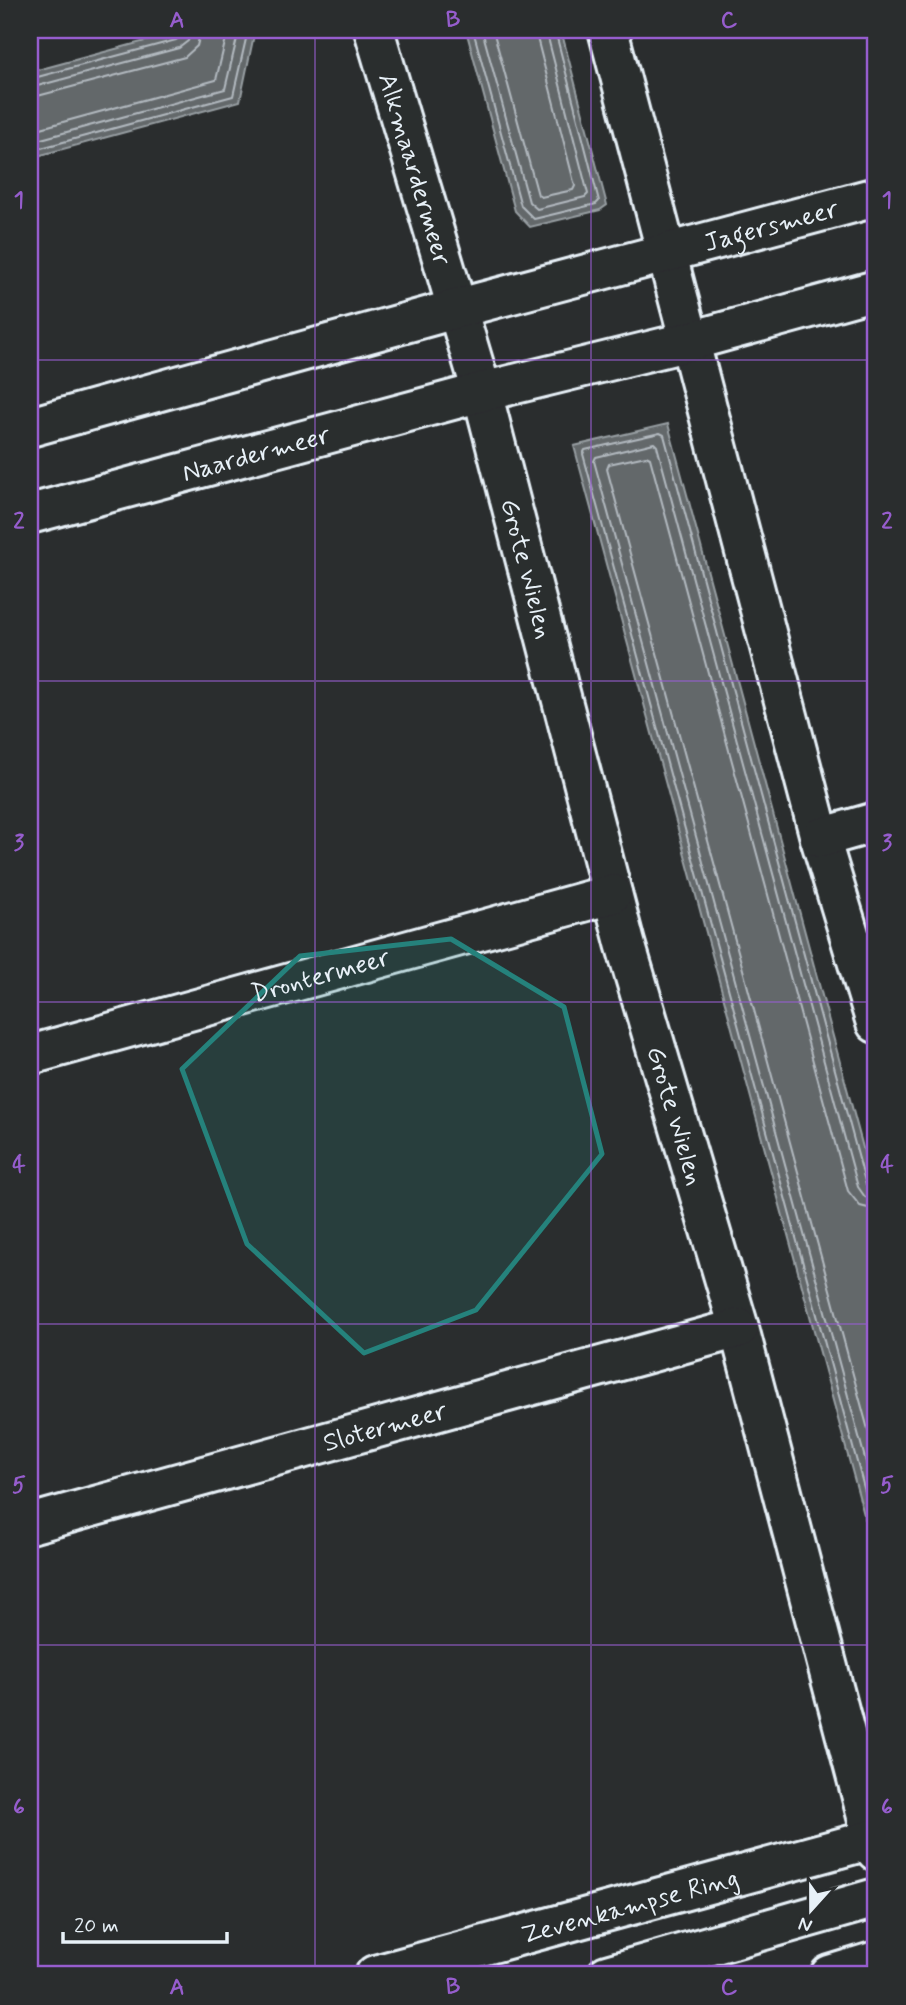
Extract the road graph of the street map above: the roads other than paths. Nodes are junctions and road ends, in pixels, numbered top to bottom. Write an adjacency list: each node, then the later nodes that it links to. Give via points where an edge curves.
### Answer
1 (374, 30): 6 (street, Alkmaardermeer)
2 (608, 30): 4 (street)
3 (876, 197): 4 (street, Jagersmeer)
4 (666, 253): 6 (street); 7 (street)
5 (876, 290): 7 (street, Naardermeer)
6 (458, 308): 8 (street); 9 (street)
7 (690, 341): 8 (street, Naardermeer); 12 (street)
8 (482, 392): 10 (street, Naardermeer); 13 (street, Grote Wielen)
9 (30, 427)
10 (30, 514)
11 (876, 822): 12 (street)
12 (820, 838): 14 (street)
13 (612, 894): 15 (street, Drontermeer); 16 (street, Grote Wielen)
14 (876, 1023)
15 (30, 1055)
16 (739, 1328): 17 (street, Slotermeer); 18 (street, Grote Wielen)
17 (30, 1524)
18 (875, 1845): 21 (street, Zevenkampse Ring)
19 (876, 1898): 22 (street)
20 (876, 1962): 23 (street)
21 (375, 1975)
22 (607, 1975)
23 (830, 1975)

